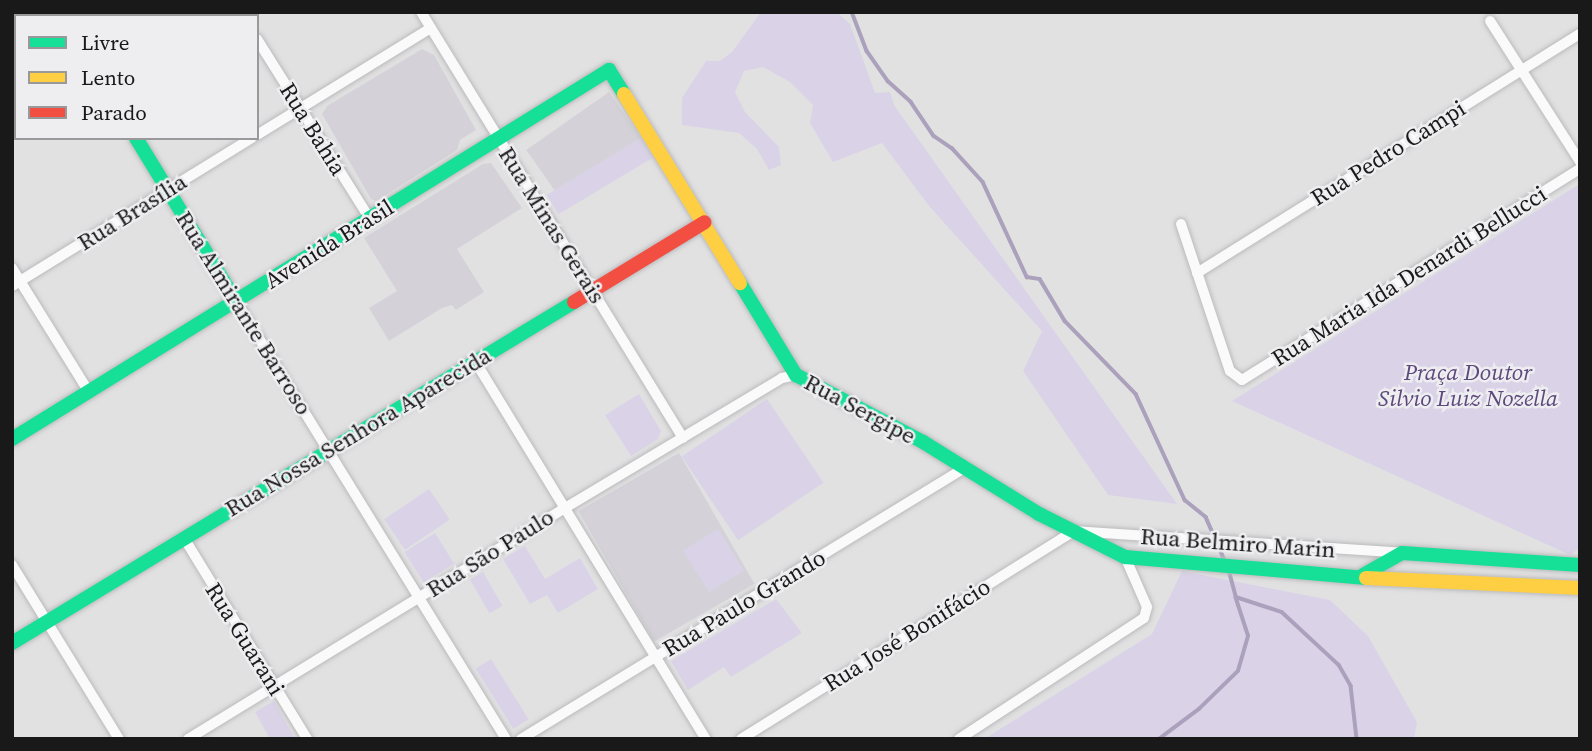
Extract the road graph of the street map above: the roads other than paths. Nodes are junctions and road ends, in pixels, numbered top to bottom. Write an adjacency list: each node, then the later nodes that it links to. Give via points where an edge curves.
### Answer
1 (421, 12): 3 (street, Rua Minas Gerais)
2 (1490, 21): 7 (street)
3 (431, 28): 8 (street); 10 (street, Rua Minas Gerais)
4 (1580, 34): 7 (street, Rua Pedro Campi)
5 (259, 42): 8 (street, Rua Bahia)
6 (609, 70): 10 (street, Avenida Brasil); 17 (street, Rua Sergipe)
7 (1521, 70): 13 (street); 20 (street, Rua Pedro Campi)
8 (301, 108): 9 (street); 16 (street, Rua Bahia)
9 (259, 134)
10 (499, 138): 16 (street, Avenida Brasil); 22 (street, Rua Minas Gerais)
11 (137, 140): 15 (street, Rua Almirante Barroso)
12 (249, 140): 15 (street, Rua Brasília)
13 (1580, 162)
14 (1580, 169): 20 (street, Rua Maria Ida Denardi Bellucci, via 1248,377 1237,379 1230,371)
15 (168, 190): 21 (street, Rua Brasília); 23 (street, Rua Almirante Barroso)
16 (370, 219): 23 (street, Avenida Brasil)
17 (705, 222): 22 (street, Rua Nossa Senhora Aparecida); 25 (street, Rua Sergipe)
18 (1181, 224): 20 (street)
19 (12, 268): 21 (street)
20 (1197, 273)
21 (16, 283): 26 (street)
22 (592, 290): 24 (street, Rua Nossa Senhora Aparecida); 27 (street, Rua Minas Gerais)
23 (236, 301): 26 (street, Avenida Brasil); 29 (street, Rua Almirante Barroso)
24 (475, 361): 29 (street, Rua Nossa Senhora Aparecida); 31 (street)
25 (796, 376): 27 (street, Rua São Paulo, via 782,378); 30 (street, Rua Sergipe)
26 (89, 392): 28 (street, Avenida Brasil)
27 (682, 438): 31 (street, Rua São Paulo)
28 (12, 439)
29 (328, 450): 33 (street, Rua Nossa Senhora Aparecida); 40 (street, Rua Almirante Barroso)
30 (966, 467): 32 (street, Rua Sergipe); 43 (street, Rua Paulo Grando)
31 (565, 508): 40 (street, Rua São Paulo); 43 (street)
32 (1074, 531): 34 (street, Rua Belmiro Marin); 35 (street, Rua Sergipe); 51 (street, Rua José Bonifácio)
33 (184, 538): 41 (street, Rua Nossa Senhora Aparecida); 44 (street, Rua Guarani)
34 (1402, 554): 37 (street, Rua Belmiro Marin); 38 (street, Rua Belmiro Marin)
35 (1125, 557): 38 (street); 52 (street, via 1147,607 1144,618)
36 (12, 565): 41 (street)
37 (1580, 565)
38 (1362, 576): 39 (street, Rua Belmiro Marin)
39 (1580, 588)
40 (419, 597): 44 (street, Rua São Paulo); 48 (street, Rua Almirante Barroso)
41 (47, 622): 42 (street, Rua Nossa Senhora Aparecida); 45 (street)
42 (12, 643)
43 (656, 657): 49 (street, Rua Paulo Grando); 50 (street)
44 (274, 686): 46 (street, Rua São Paulo); 47 (street, Rua Guarani)
45 (119, 739)
46 (188, 739)
47 (307, 739)
48 (506, 739)
49 (521, 739)
50 (706, 739)
51 (741, 739)
52 (959, 739)

